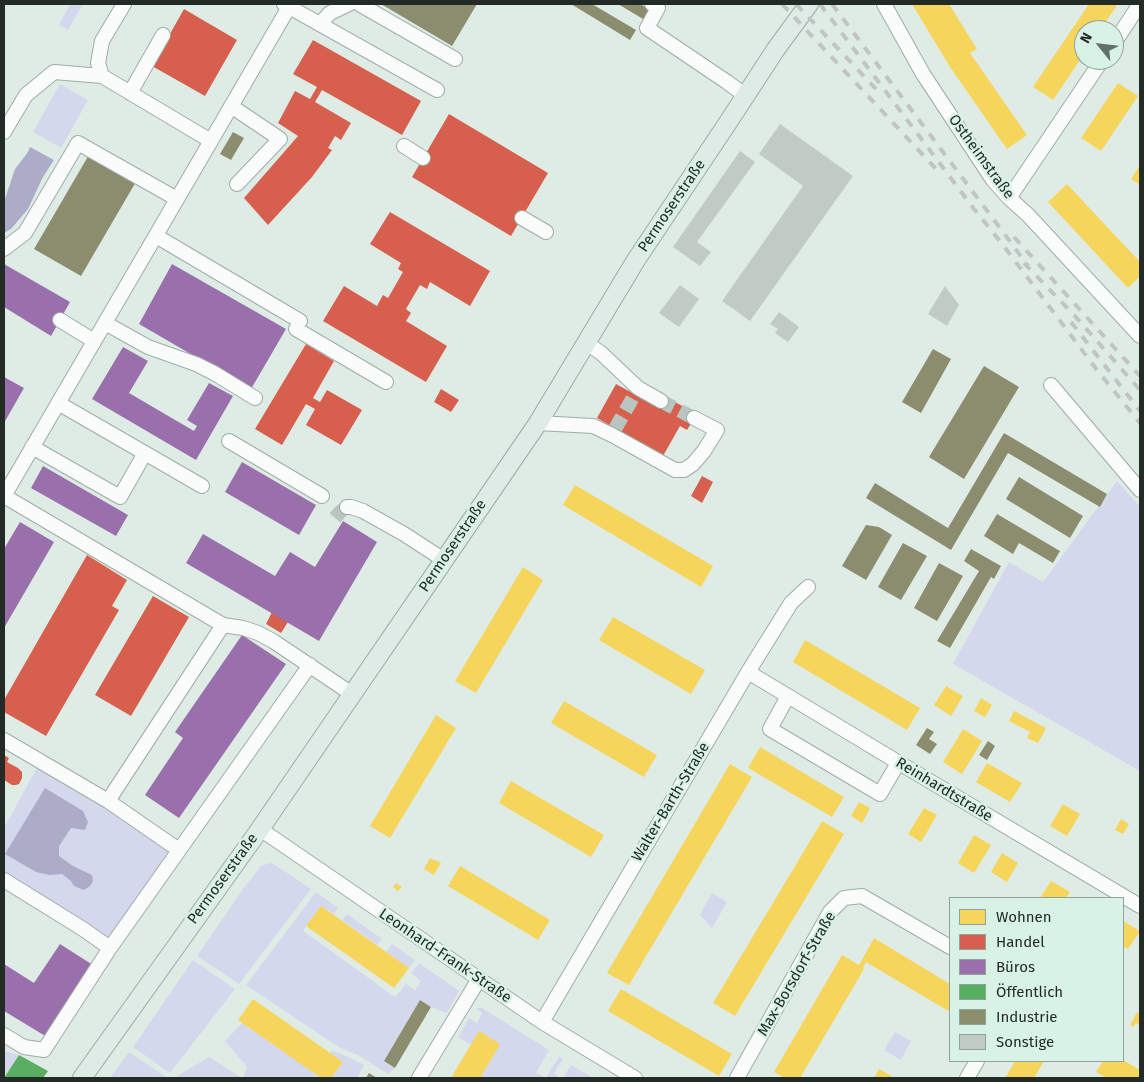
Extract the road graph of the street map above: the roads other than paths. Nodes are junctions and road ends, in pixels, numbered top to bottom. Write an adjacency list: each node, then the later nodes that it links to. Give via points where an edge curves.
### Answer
1 (124, 4): 14 (street, via 102,41 98,63)
2 (349, 4): 9 (street, via 330,13)
3 (359, 4): 12 (street)
4 (652, 4): 17 (street, via 658,8 647,28)
5 (809, 4): 17 (main road, Permoserstraße)
6 (884, 4): 24 (street, Ostheimstraße, via 924,74)
7 (1140, 4): 10 (street)
8 (287, 5): 9 (street); 18 (street)
9 (320, 24): 15 (street)
10 (1124, 28)
11 (164, 36): 16 (street)
12 (456, 59)
13 (1095, 70): 24 (street)
14 (102, 76): 16 (street); 19 (street, via 54,72 26,95)
15 (437, 90)
16 (130, 93): 20 (street)
17 (746, 96): 34 (main road, Permoserstraße)
18 (231, 106): 20 (street); 23 (street, via 280,139)
19 (4, 132)
20 (210, 141): 25 (street)
21 (404, 146): 22 (street)
22 (423, 158)
23 (237, 184)
24 (1009, 198): 32 (street, Ostheimstraße)
25 (177, 199): 28 (street); 29 (street, via 78,143 25,233)
26 (522, 218): 27 (street)
27 (546, 232)
28 (156, 236): 31 (street); 35 (street)
29 (4, 249)
30 (60, 320): 33 (street)
31 (105, 323): 33 (street); 37 (street, via 148,347 214,372)
32 (1138, 330)
33 (94, 341): 39 (street)
34 (585, 342): 38 (street, via 600,352 636,391); 41 (main road, Permoserstraße)
35 (386, 382)
36 (1051, 385): 46 (street)
37 (255, 398)
38 (661, 401)
39 (58, 403): 43 (street); 44 (street)
40 (694, 418): 41 (street, via 717,430 704,451 684,470 674,470 614,432 593,426)
41 (538, 423): 50 (main road, Permoserstraße)
42 (229, 441): 48 (street)
43 (32, 447): 44 (street, via 120,497); 47 (street)
44 (145, 453): 45 (street)
45 (202, 486)
46 (1140, 490)
47 (4, 496): 52 (street)
48 (322, 496)
49 (348, 507): 50 (street, via 363,511)
50 (444, 560): 55 (main road, Permoserstraße)
51 (808, 587): 54 (street, Walter-Barth-Straße, via 791,603)
52 (223, 625): 53 (street, via 258,633); 59 (street)
53 (310, 665): 55 (street); 61 (street)
54 (748, 672): 56 (street, Reinhardtstraße); 67 (street, Walter-Barth-Straße)
55 (352, 694): 60 (main road, Permoserstraße)
56 (788, 696): 58 (street, Reinhardtstraße); 58 (street, via 770,729 778,734 880,794)
57 (4, 740): 59 (street)
58 (898, 763): 63 (street, Reinhardtstraße)
59 (108, 801): 61 (street)
60 (260, 829): 66 (street, Leonhard-Frank-Straße); 70 (main road, Permoserstraße)
61 (179, 850): 65 (street)
62 (4, 880): 65 (street)
63 (1140, 906)
64 (949, 946): 73 (street, Max-Borsdorf-Straße, via 862,896 844,898 830,912)
65 (110, 948): 68 (street, via 44,1050 24,1047)
66 (479, 979): 67 (street, Leonhard-Frank-Straße); 71 (street)
67 (542, 1022): 72 (street, Leonhard-Frank-Straße)
68 (4, 1035)
69 (976, 1062): 74 (street)
70 (82, 1078)
71 (418, 1078)
72 (634, 1078)
73 (737, 1078)
74 (967, 1078)

